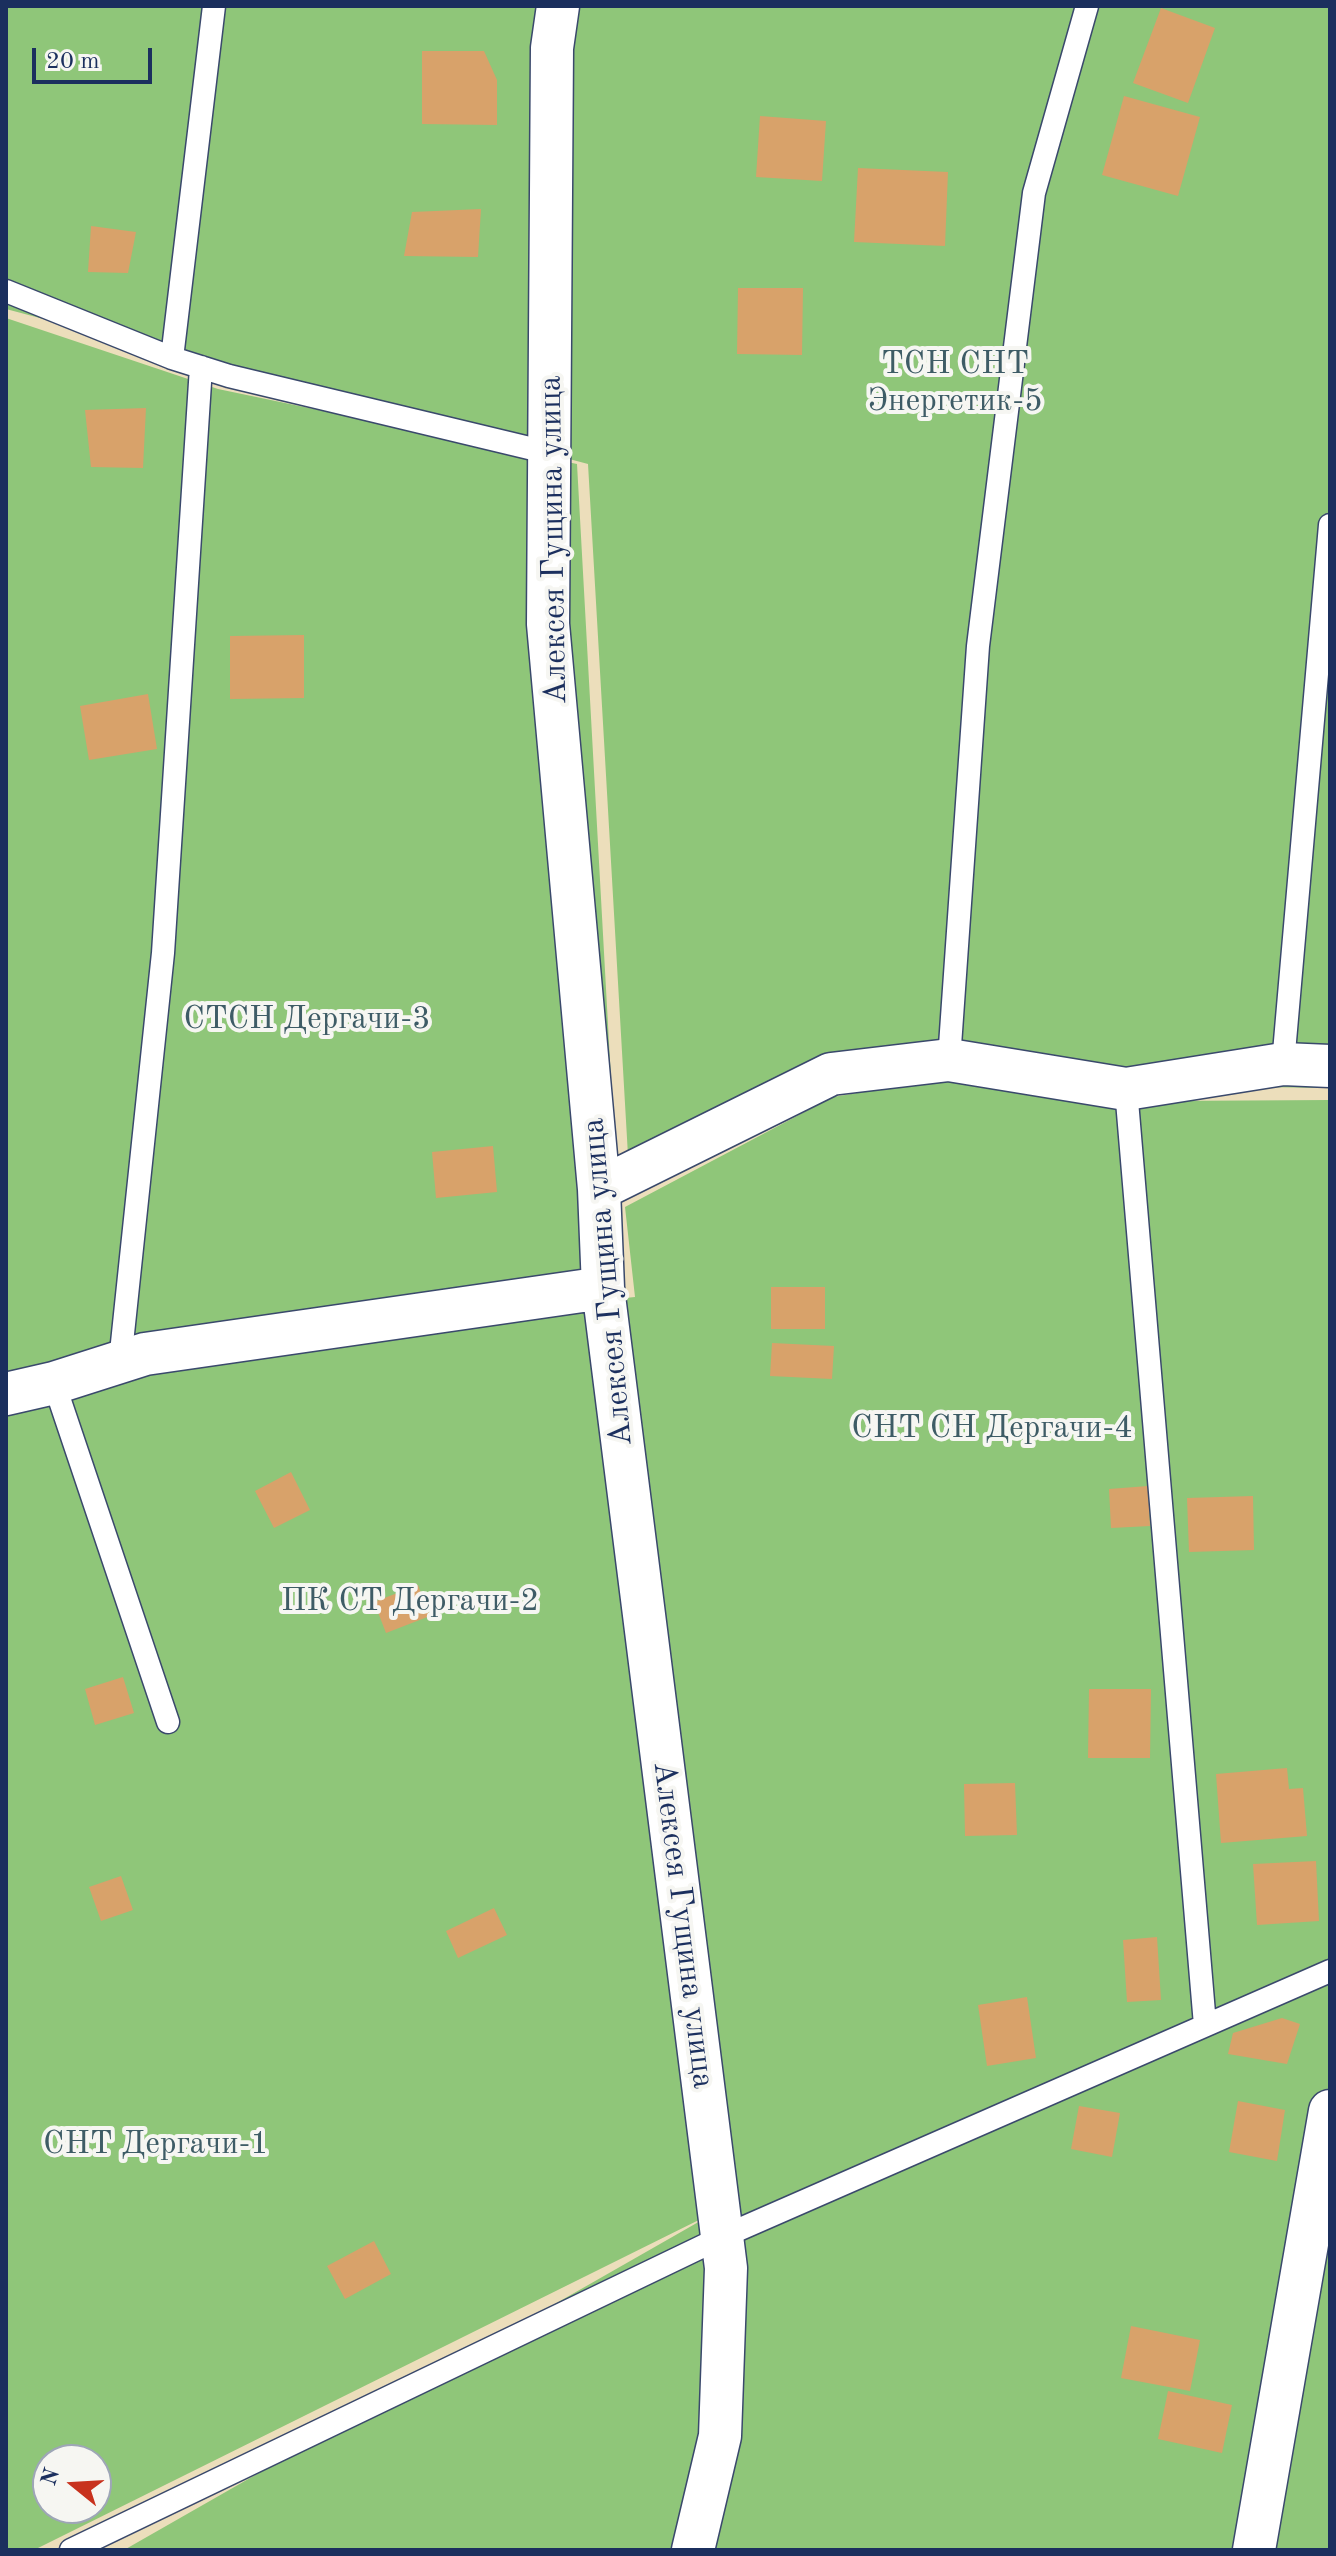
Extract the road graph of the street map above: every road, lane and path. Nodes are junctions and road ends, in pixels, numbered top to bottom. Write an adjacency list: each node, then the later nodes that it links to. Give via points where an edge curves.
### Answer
1 (214, 6): 5 (lane)
2 (558, 6): 7 (street, Алексея Гущина улица, via 552,48)
3 (1087, 6): 9 (lane, via 1034,193 978,646)
4 (6, 291): 5 (lane)
5 (172, 358): 6 (lane)
6 (201, 367): 7 (lane); 15 (lane, via 163,953)
7 (550, 453): 13 (street, Алексея Гущина улица, via 548,624)
8 (1330, 525): 10 (lane)
9 (949, 1060): 12 (street); 13 (street, via 831,1074)
10 (1283, 1064): 11 (street); 12 (street)
11 (1330, 1066)
12 (1126, 1089): 20 (lane)
13 (599, 1189): 14 (street, Алексея Гущина улица)
14 (603, 1288): 15 (street, via 145,1354); 22 (street, Алексея Гущина улица)
15 (120, 1362): 16 (street)
16 (54, 1383): 17 (street); 18 (lane)
17 (6, 1394)
18 (168, 1722)
19 (1330, 1971): 20 (lane)
20 (1205, 2025): 22 (lane)
21 (1330, 2111): 25 (street)
22 (722, 2237): 23 (lane); 24 (street, Алексея Гущина улица, via 726,2268 720,2436)
23 (71, 2550)
24 (693, 2550)
25 (1254, 2550)

